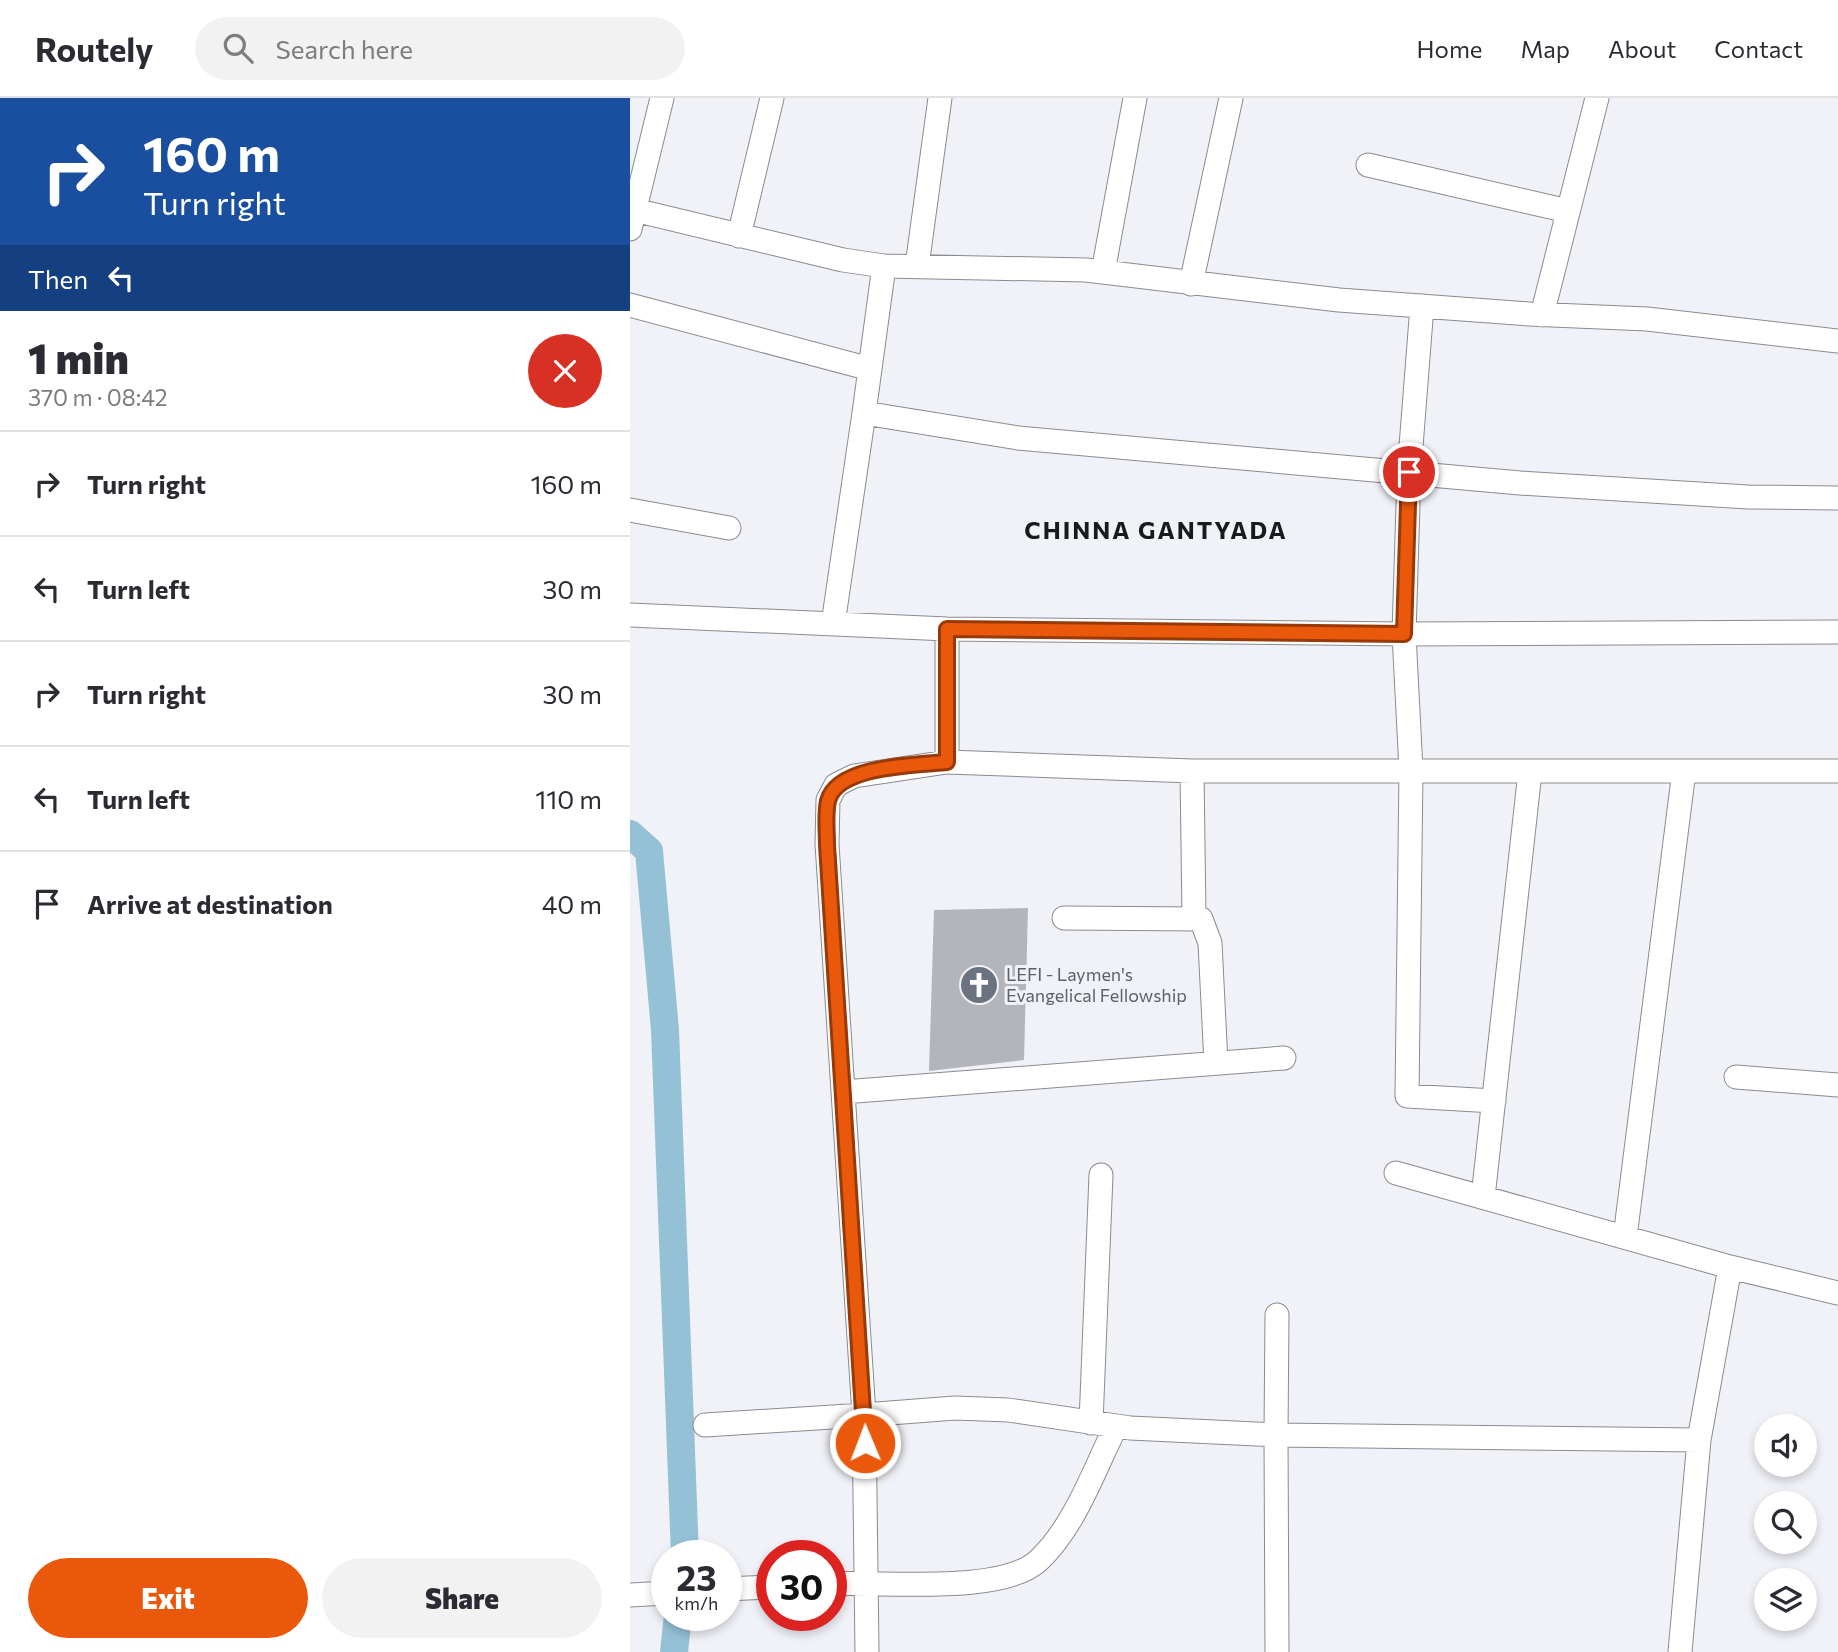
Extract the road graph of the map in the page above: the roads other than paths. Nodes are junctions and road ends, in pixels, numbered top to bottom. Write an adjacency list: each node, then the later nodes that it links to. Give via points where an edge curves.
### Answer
1 (662, 98): 9 (street)
2 (772, 98): 10 (street)
3 (940, 98): 12 (street)
4 (1135, 98): 13 (street)
5 (1231, 98): 14 (street)
6 (1597, 98): 8 (street)
7 (1368, 165): 8 (street)
8 (1568, 211): 17 (street)
9 (631, 216): 10 (street)
10 (739, 236): 11 (street)
11 (884, 266): 12 (street); 19 (street)
12 (917, 266): 13 (street)
13 (1103, 272): 14 (street)
14 (1191, 284): 16 (street)
15 (630, 305): 19 (street)
16 (1422, 306): 17 (street); 21 (street)
17 (1542, 315): 18 (street, via 1647,319)
18 (1838, 341)
19 (870, 369): 20 (street)
20 (864, 413): 21 (street, via 1018,438); 26 (street)
21 (1409, 472): 22 (street, via 1748,497); 29 (street)
22 (1838, 498)
23 (630, 510): 24 (street)
24 (729, 528)
25 (630, 615): 26 (street)
26 (833, 624): 27 (street)
27 (947, 629): 29 (street); 30 (street)
28 (1838, 632): 29 (street)
29 (1404, 634): 31 (street)
30 (947, 762): 32 (street); 42 (street, via 854,776 836,786 828,800)
31 (1411, 770): 32 (street); 35 (street); 43 (street, via 1407,1096)
32 (1192, 771): 36 (street)
33 (1684, 771): 34 (street); 35 (street); 47 (street)
34 (1838, 771)
35 (1530, 772): 43 (street)
36 (1195, 918): 37 (street); 39 (street, via 1205,924 1210,943)
37 (1063, 919)
38 (1284, 1058): 39 (street)
39 (1216, 1063): 42 (street)
40 (1736, 1077): 41 (street)
41 (1838, 1085)
42 (843, 1092): 51 (street)
43 (1494, 1101): 46 (street)
44 (1396, 1173): 46 (street)
45 (1101, 1175): 52 (street)
46 (1483, 1197): 47 (street)
47 (1625, 1237): 48 (street)
48 (1730, 1267): 49 (street); 56 (street)
49 (1838, 1293)
50 (1277, 1315): 55 (street)
51 (864, 1415): 52 (street, via 955,1408 1007,1410); 53 (street); 57 (street)
52 (1091, 1423): 54 (street)
53 (705, 1425)
54 (1116, 1426): 55 (street); 57 (street, via 1056,1542 1024,1572 977,1582)
55 (1276, 1435): 56 (street); 62 (street)
56 (1699, 1440): 63 (street)
57 (866, 1582): 58 (street); 61 (street)
58 (847, 1583)
59 (651, 1594): 60 (street)
60 (632, 1595)
61 (867, 1652)
62 (1277, 1652)
63 (1680, 1652)

